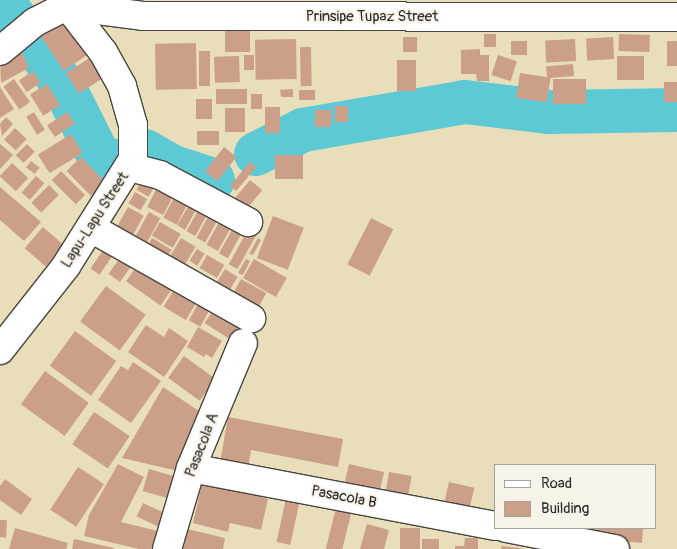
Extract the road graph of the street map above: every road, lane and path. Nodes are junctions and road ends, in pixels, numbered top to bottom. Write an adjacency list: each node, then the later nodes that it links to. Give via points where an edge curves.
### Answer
1 (65, 3): 2 (street, Prinsipe Tupaz Street, via 144,16); 3 (street); 4 (street, Lapu-Lapu Street, via 103,52 122,86 133,125 134,150)
2 (669, 11)
3 (12, 40)
4 (130, 167): 5 (street, via 160,175); 6 (street, Lapu-Lapu Street)
5 (248, 222)
6 (92, 228): 7 (street, Lapu-Lapu Street); 8 (street, Pasacola A, via 247,331)
7 (0, 350)
8 (191, 468): 9 (street, Pasacola B); 11 (street, Pasacola A)
9 (494, 526)
10 (511, 529): 12 (street)
11 (167, 549)
12 (615, 549)

